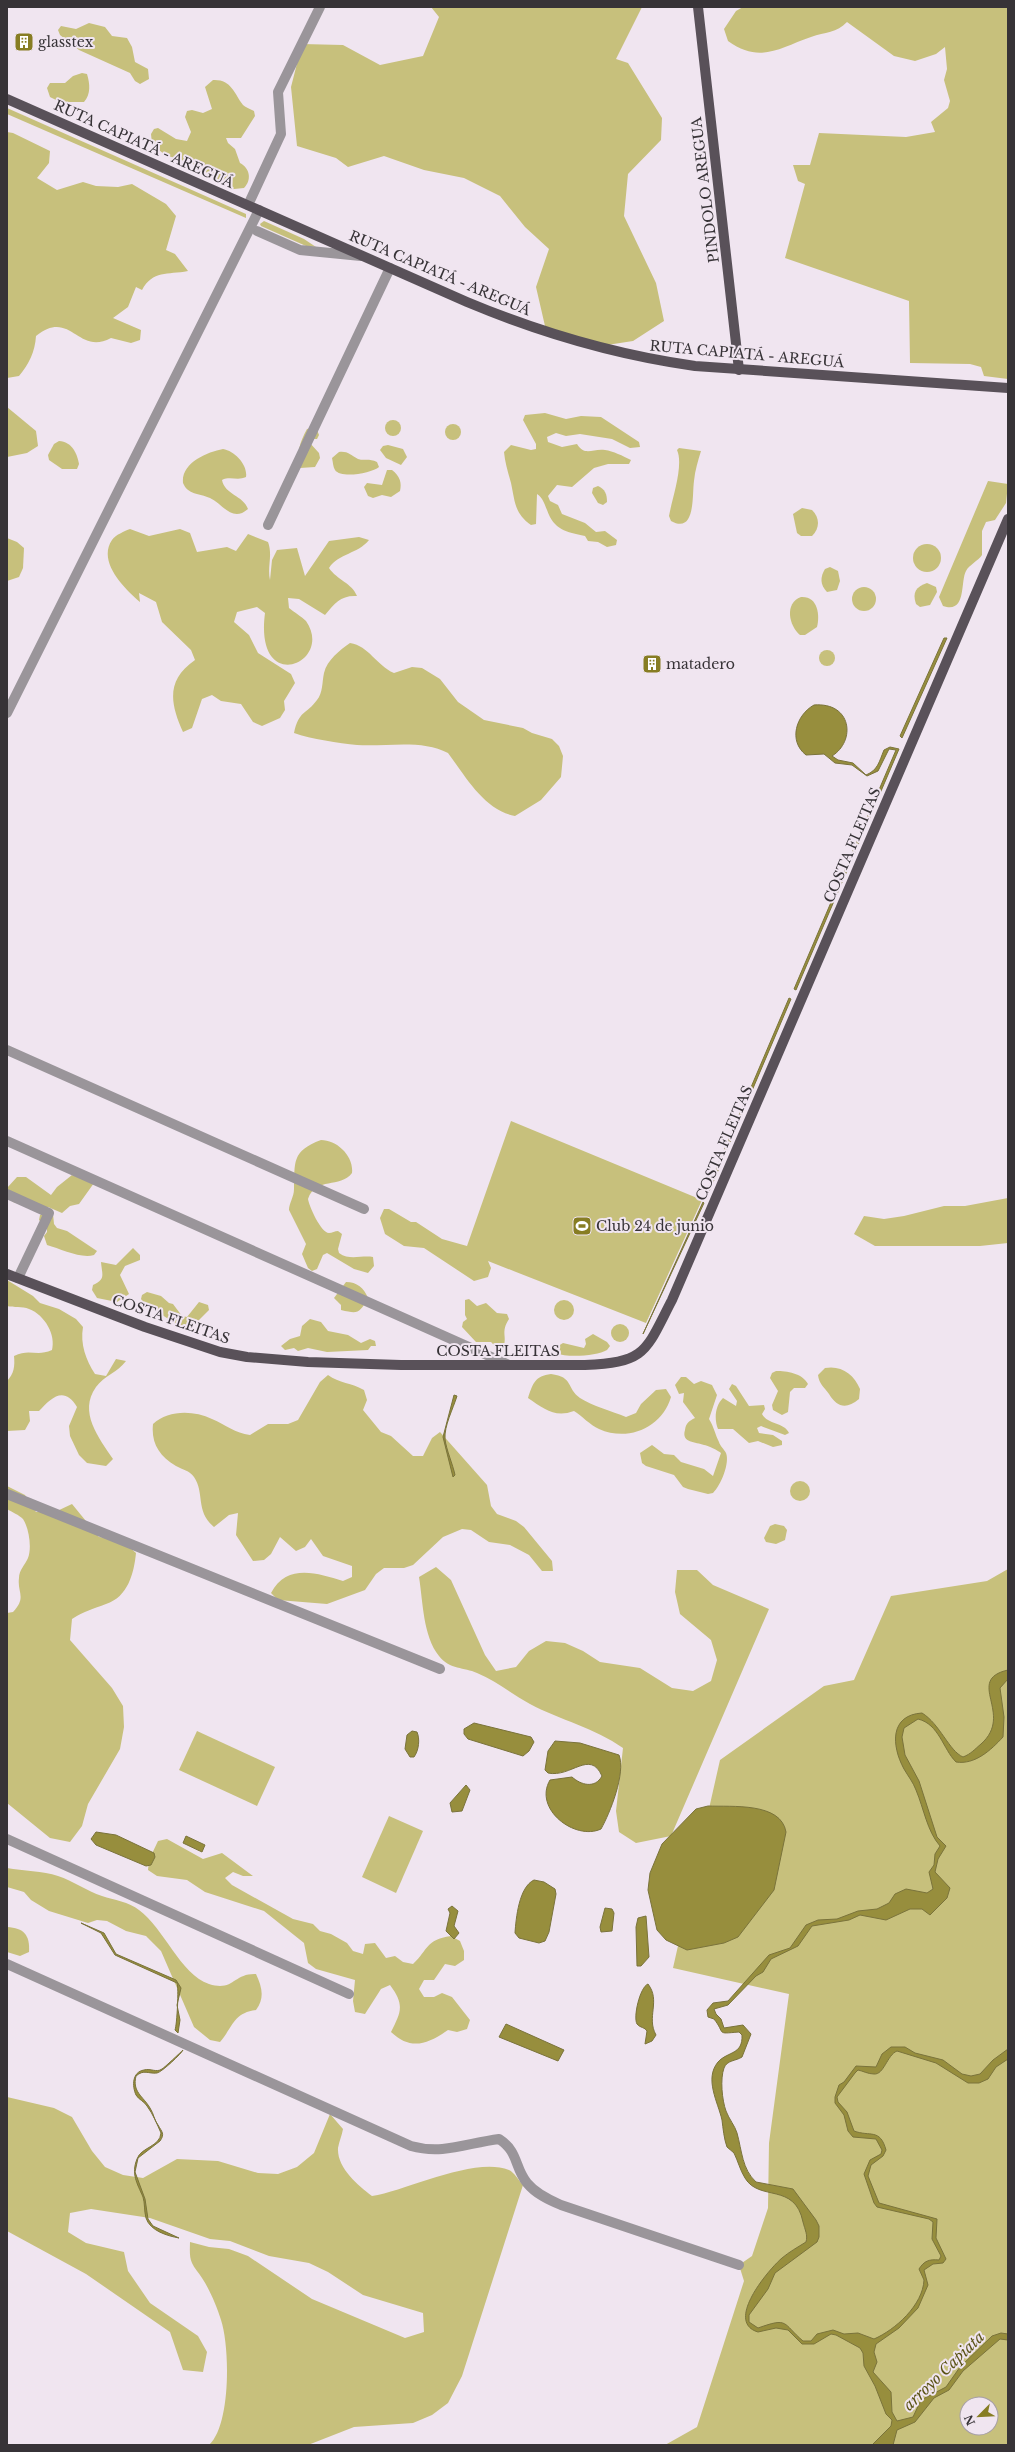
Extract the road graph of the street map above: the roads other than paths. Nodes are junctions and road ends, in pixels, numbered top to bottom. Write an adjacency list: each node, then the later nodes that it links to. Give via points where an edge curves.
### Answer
1 (320, 7): 4 (street, via 278,92 281,134)
2 (698, 7): 9 (main road, PINDOLO AREGUA)
3 (7, 99): 4 (main road, RUTA CAPIATÁ - AREGUÁ)
4 (248, 205): 5 (main road, RUTA CAPIATÁ - AREGUÁ)
5 (259, 210): 7 (main road, RUTA CAPIATÁ - AREGUÁ); 13 (street)
6 (257, 231): 7 (street, via 300,250)
7 (365, 256): 8 (main road, RUTA CAPIATÁ - AREGUÁ)
8 (390, 268): 9 (main road, RUTA CAPIATÁ - AREGUÁ, via 490,312 594,347 647,360); 12 (street)
9 (739, 370): 10 (main road, RUTA CAPIATÁ - AREGUÁ)
10 (1008, 388)
11 (1008, 519): 20 (main road, COSTA FLEITAS, via 675,1293 651,1340 634,1357 614,1364)
12 (268, 525)
13 (7, 713)
14 (7, 1050): 17 (street)
15 (7, 1141): 20 (street)
16 (7, 1194): 19 (street, via 49,1213)
17 (364, 1209)
18 (7, 1274): 19 (main road, COSTA FLEITAS)
19 (18, 1278): 20 (main road, COSTA FLEITAS, via 145,1327 234,1354 271,1360 315,1362)
20 (507, 1364)
21 (7, 1494): 22 (street)
22 (440, 1669)
23 (7, 1840): 25 (street)
24 (7, 1964): 26 (street, via 411,2146 428,2151 499,2140 514,2152 527,2183 542,2197)
25 (349, 1994)
26 (739, 2265)

